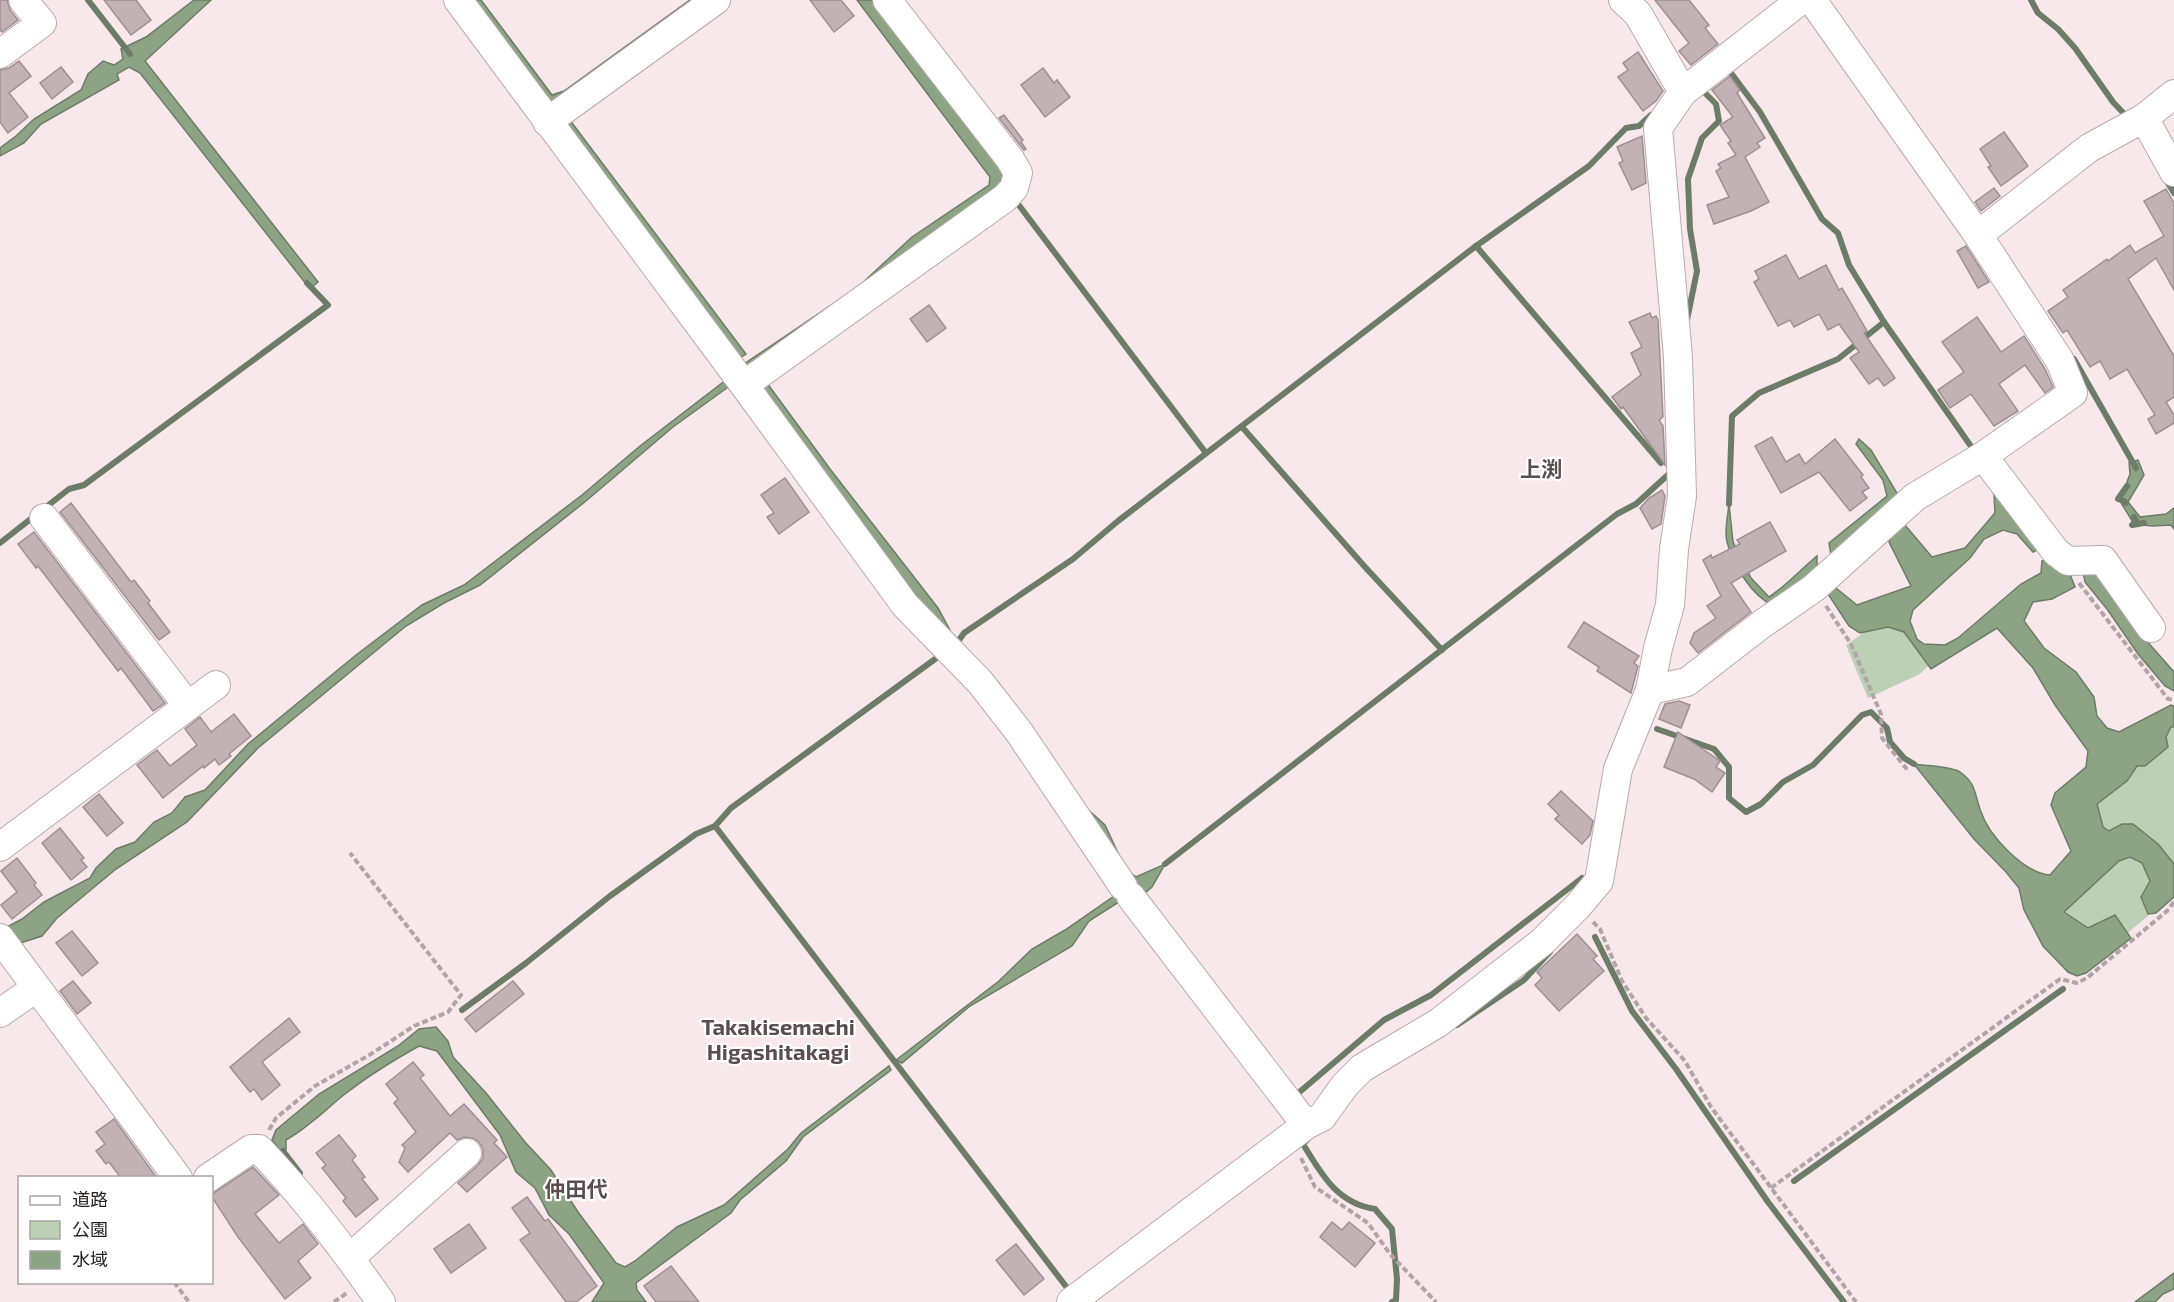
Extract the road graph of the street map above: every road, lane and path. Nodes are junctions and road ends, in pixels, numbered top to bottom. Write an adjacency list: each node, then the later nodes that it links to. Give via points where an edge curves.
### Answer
1 (23, 0): 8 (street, via 42,23)
2 (458, 0): 11 (street)
3 (716, 0): 11 (street)
4 (887, 0): 15 (street, via 1018,173 1010,193)
5 (1623, 0): 9 (street, via 1638,14)
6 (1801, 0): 9 (street)
7 (1812, 0): 14 (street)
8 (0, 54)
9 (1690, 86): 22 (street, via 1658,128 1678,357 1682,496 1670,605 1658,648)
10 (2174, 94): 12 (street)
11 (556, 115): 15 (street)
12 (2135, 123): 13 (street); 14 (street, via 2089,148)
13 (2174, 172)
14 (1978, 235): 16 (street, via 2060,361 2073,393)
15 (739, 378): 33 (street, via 905,605 980,682 1019,732 1127,892)
16 (1978, 459): 18 (street, via 2056,552); 19 (street, via 1915,497)
17 (44, 518): 24 (street)
18 (2068, 561): 20 (street, via 2103,560); 23 (path, via 2082,590 2168,699)
19 (1819, 583): 22 (street, via 1688,682); 25 (path, via 1881,714 1882,738)
20 (2151, 628)
21 (216, 685): 24 (street)
22 (1661, 688): 33 (street, via 1618,769 1599,881 1542,942 1438,1023 1362,1068 1322,1117)
23 (2174, 700)
24 (188, 706): 26 (street)
25 (1909, 772)
26 (0, 847)
27 (350, 853): 34 (path, via 461,995 447,1012 414,1026 315,1086 276,1118)
28 (2174, 902): 38 (path, via 2087,978 2077,983 2060,979)
29 (1589, 918): 38 (path, via 1600,929 1622,981 1646,1018 1685,1061 1711,1107)
30 (4, 944): 31 (street)
31 (36, 988): 32 (street); 36 (street)
32 (0, 1013)
33 (1298, 1131): 41 (street); 44 (path, via 1315,1187 1368,1223 1390,1254)
34 (259, 1149): 37 (street, via 251,1149); 39 (street)
35 (467, 1153): 39 (street)
36 (177, 1176)
37 (211, 1176)
38 (1771, 1188): 45 (path)
39 (356, 1253): 43 (street)
40 (176, 1284): 42 (path)
41 (1074, 1299)
42 (189, 1302)
43 (381, 1302)
44 (1436, 1302)
45 (1856, 1302)

